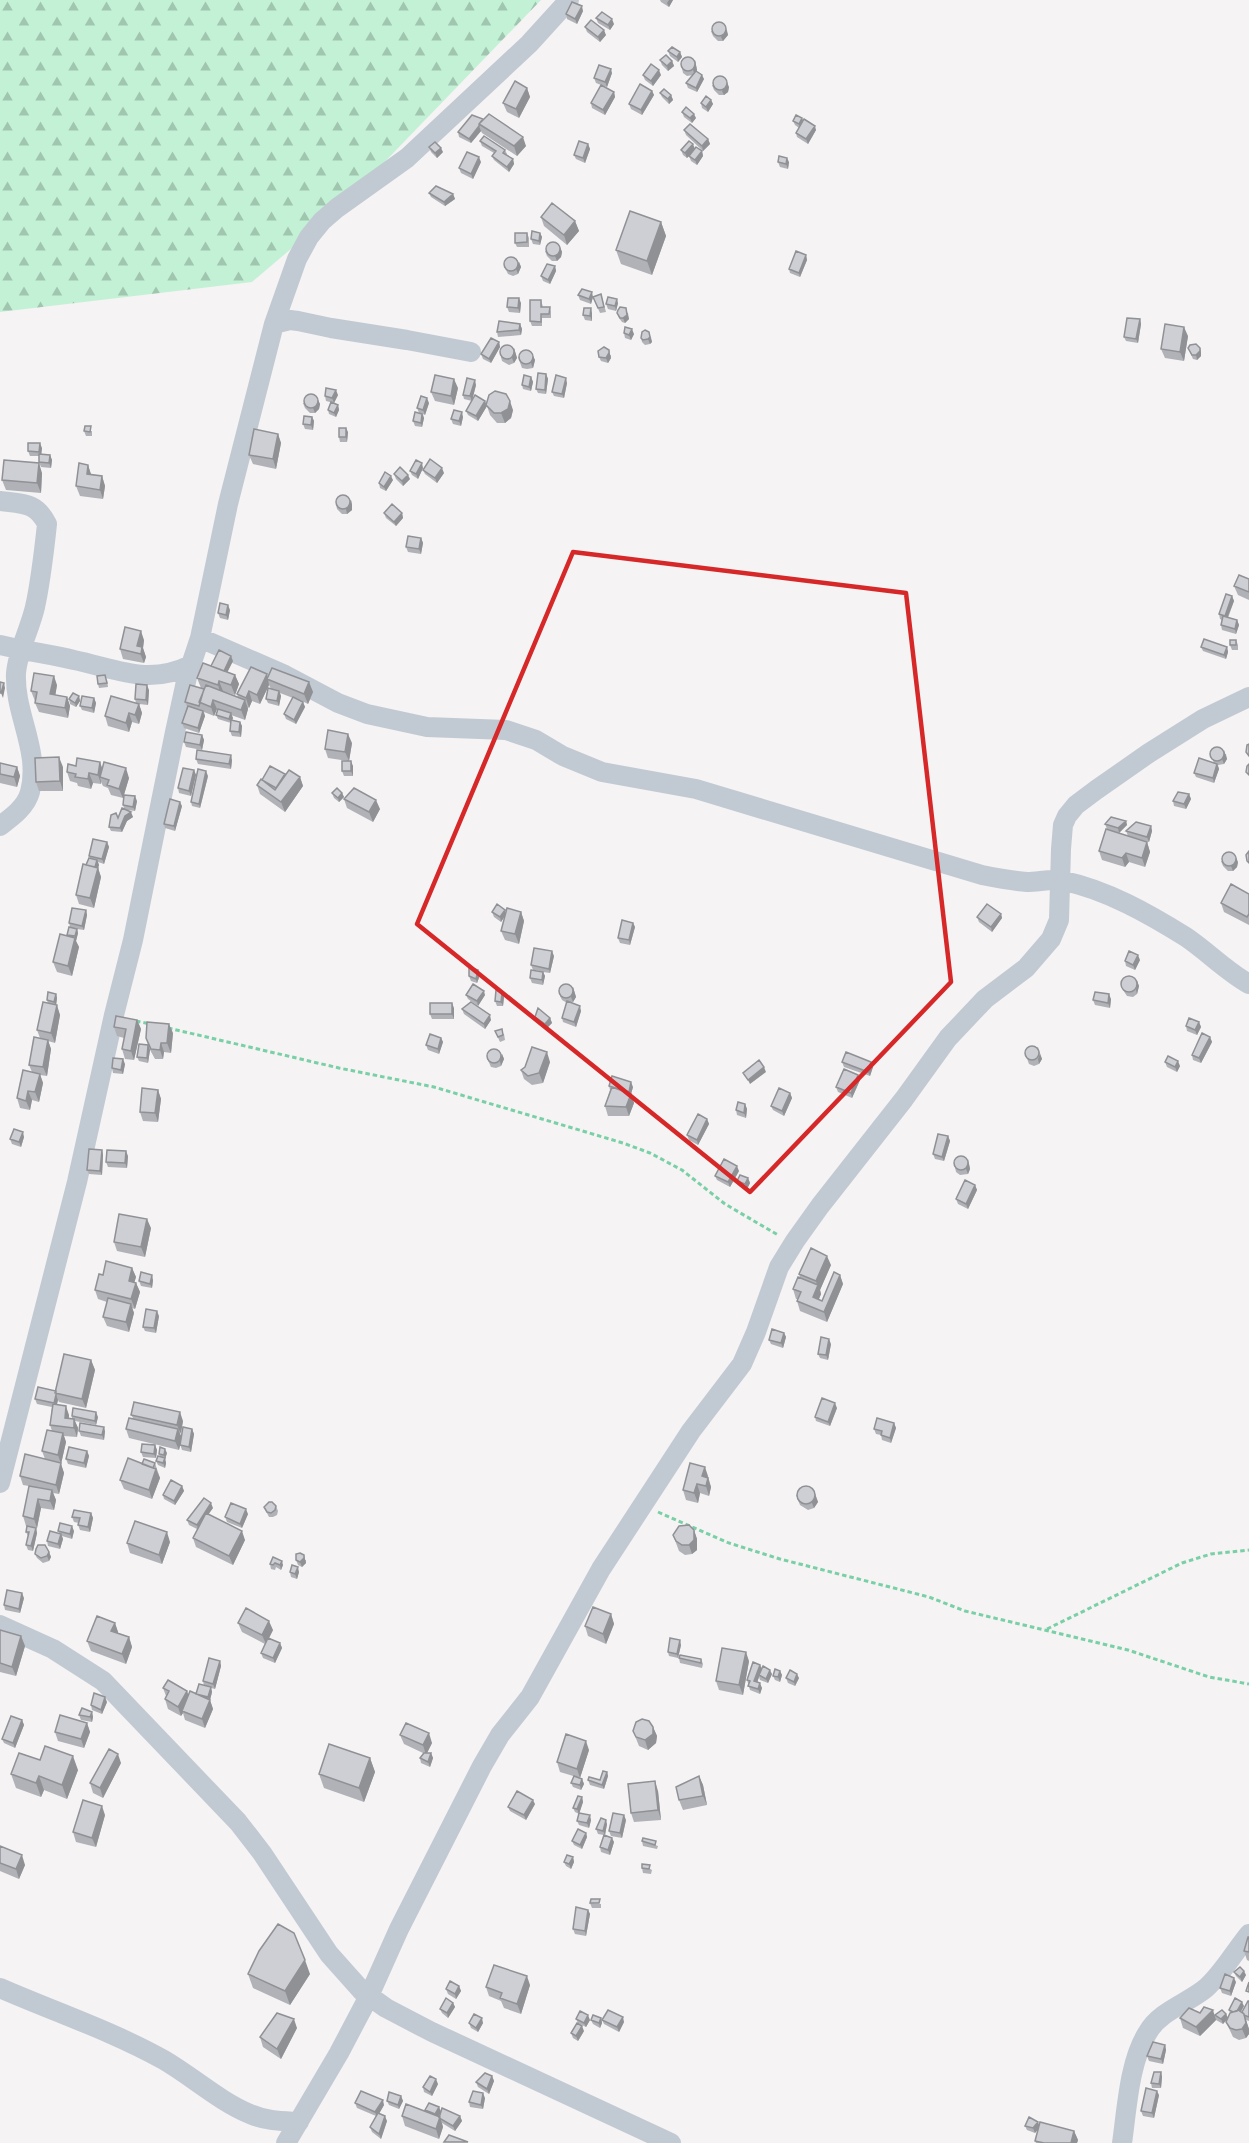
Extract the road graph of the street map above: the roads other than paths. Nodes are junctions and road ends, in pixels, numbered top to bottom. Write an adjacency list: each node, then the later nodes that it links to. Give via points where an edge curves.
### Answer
1 (569, 0): 2 (street, via 521,52 407,158 322,221 297,259)
2 (274, 324): 3 (street, via 298,321); 5 (street, via 228,504)
3 (471, 352)
4 (0, 501): 7 (street, via 30,506 41,512 47,524 35,608)
5 (200, 638): 8 (street); 11 (street, via 367,714 427,727 506,730 602,772 696,789 982,875 1008,880)
6 (0, 645): 7 (street)
7 (21, 650): 8 (street, via 147,676 167,675); 10 (street, via 17,688 32,758 32,780 23,806)
8 (191, 665): 13 (street, via 77,1182)
9 (1249, 697): 11 (street, via 1203,719 1076,805 1063,825)
10 (0, 826)
11 (1062, 880): 12 (street, via 1112,896 1187,938); 17 (street, via 1059,920 1051,939 1026,968 985,999 948,1038 795,1241 779,1267 742,1364 691,1431 601,1569 530,1697 482,1766)
12 (1249, 984)
13 (0, 1483)
14 (0, 1625): 17 (street, via 53,1648 110,1689 238,1822 329,1954)
15 (1249, 1934): 21 (street, via 1206,1988 1149,2028 1136,2060)
16 (0, 1988): 18 (street, via 87,2023 164,2061 251,2115)
17 (369, 1996): 18 (street); 20 (street, via 432,2032)
18 (299, 2122): 19 (street)
19 (286, 2143)
20 (671, 2143)
21 (1122, 2143)

